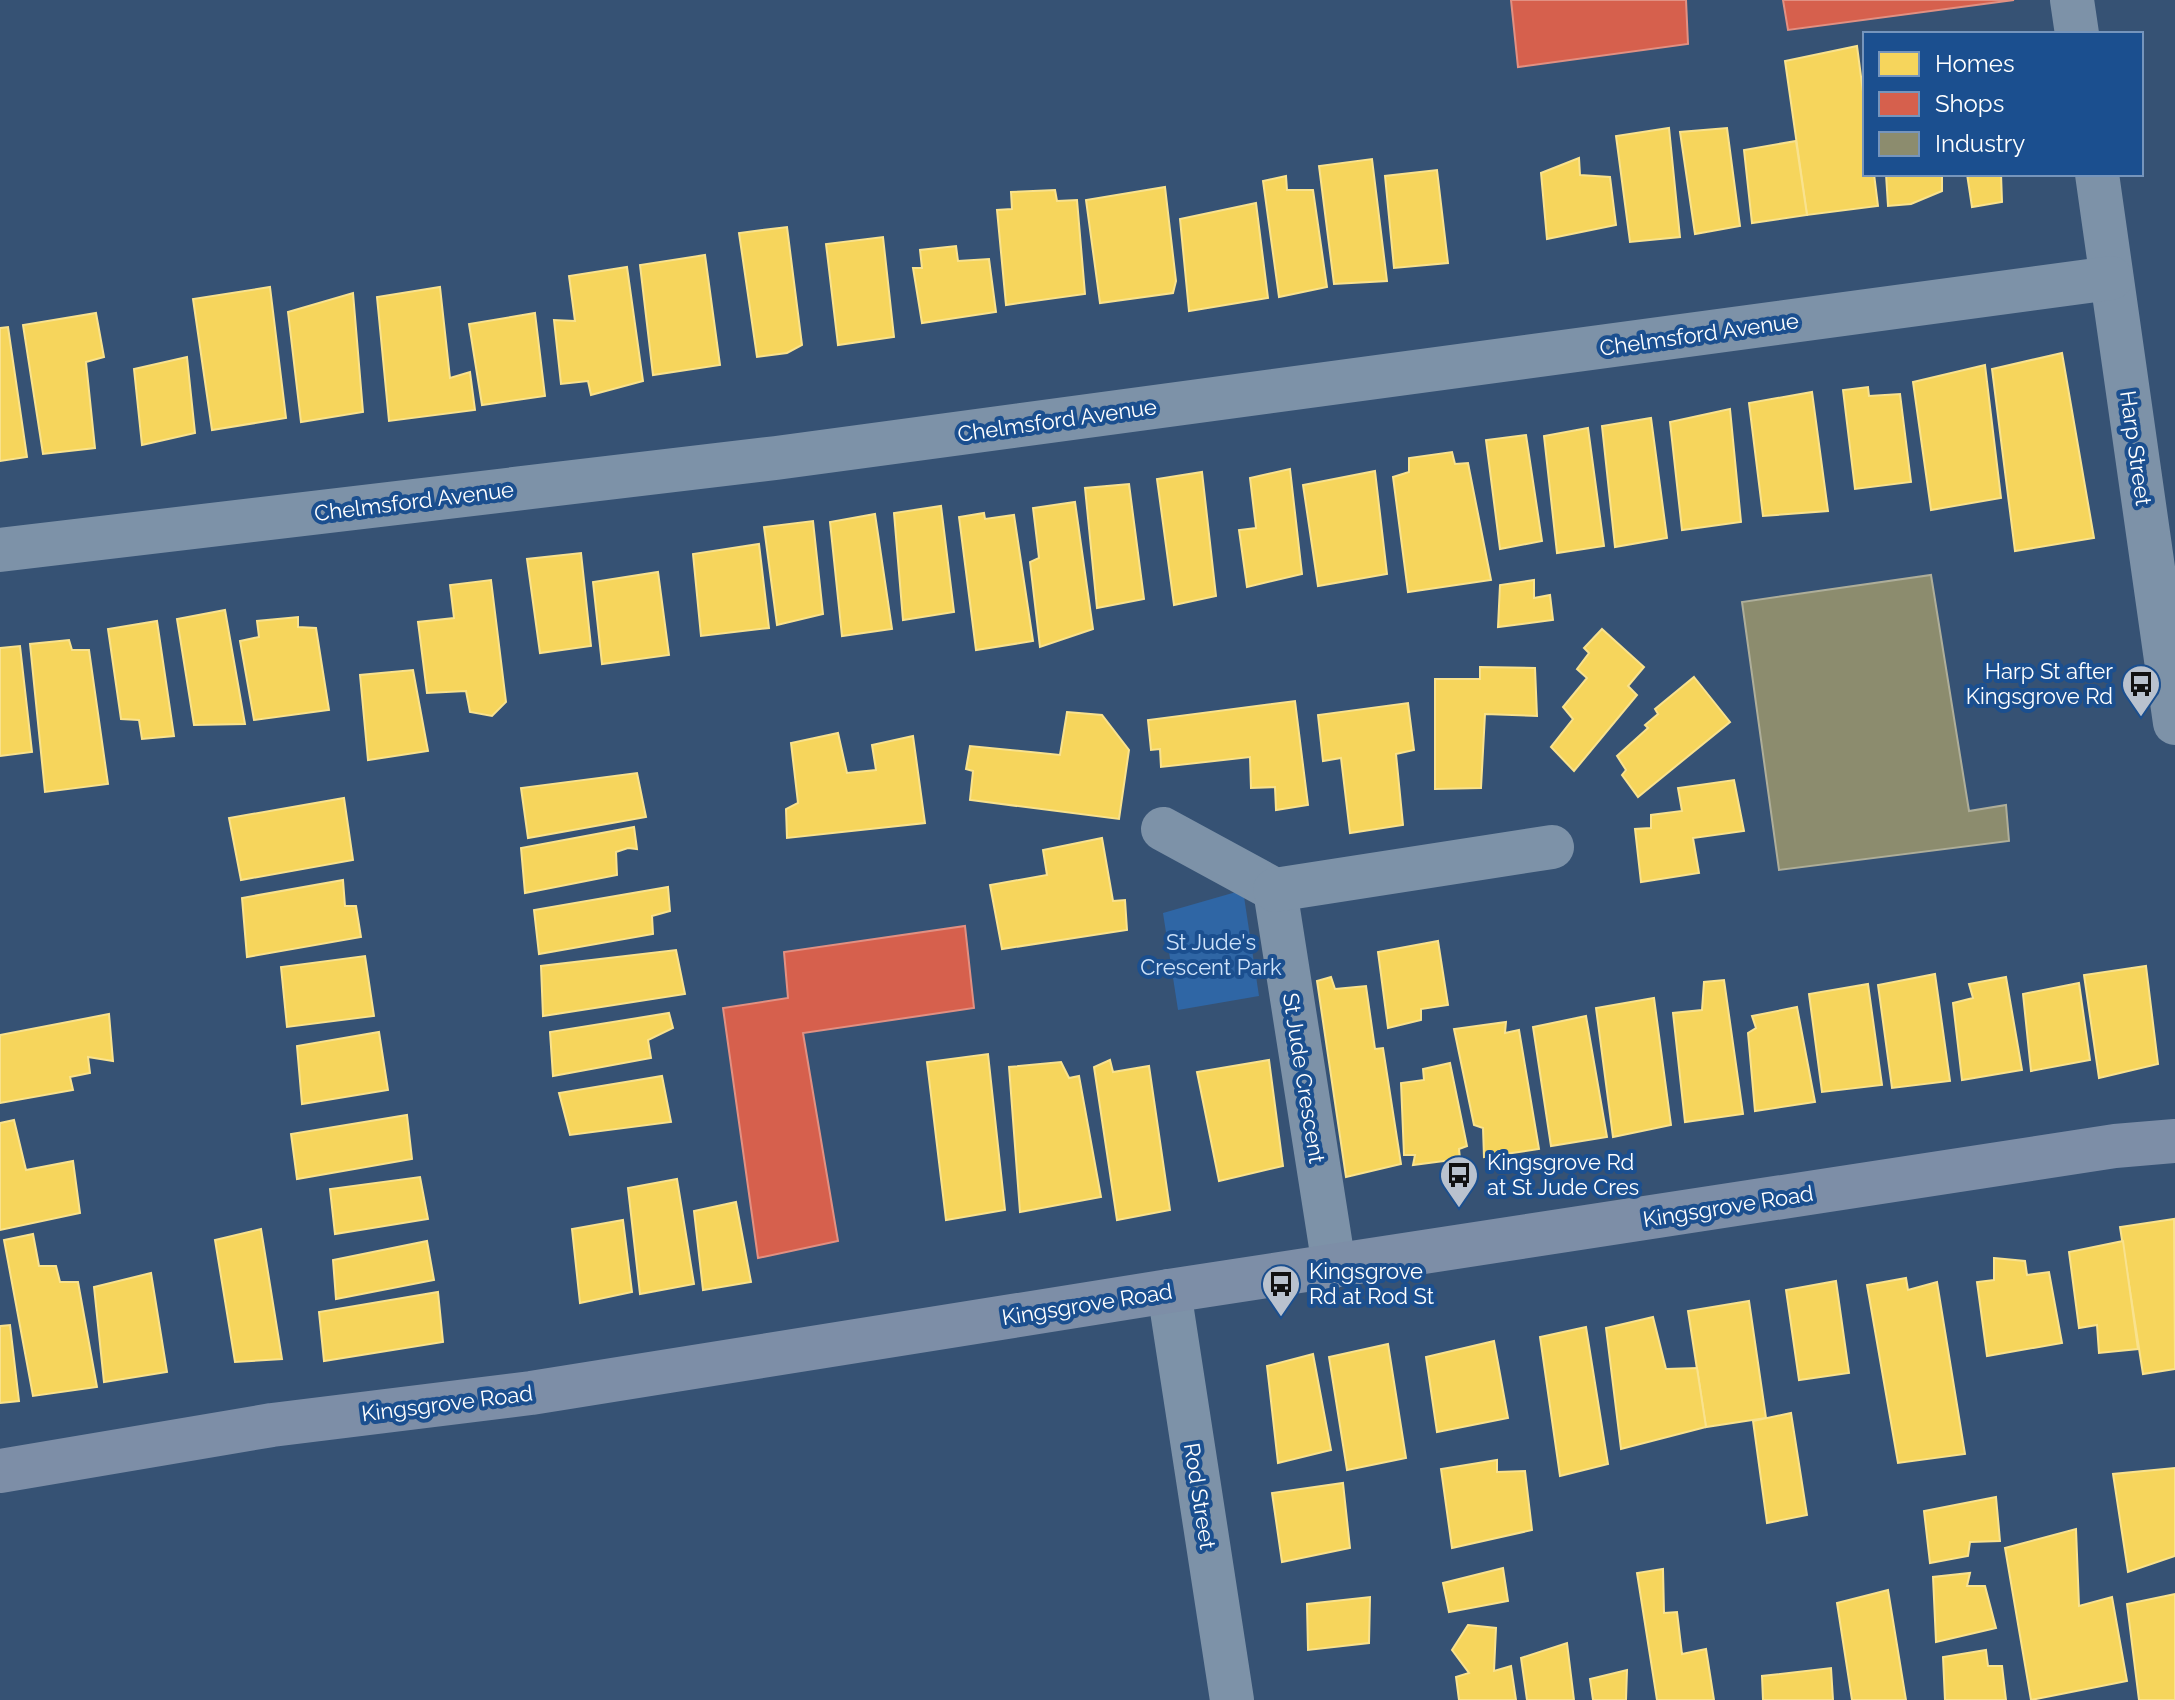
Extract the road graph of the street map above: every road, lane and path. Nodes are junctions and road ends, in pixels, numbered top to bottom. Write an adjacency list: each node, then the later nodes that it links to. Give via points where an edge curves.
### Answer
1 (2072, 0): 2 (street)
2 (2077, 32)
3 (2097, 176): 4 (street, Harp Street)
4 (2111, 278): 5 (street, Chelmsford Avenue, via 776,458); 6 (street, Harp Street)
5 (0, 550)
6 (2175, 723)
7 (1163, 829): 9 (street)
8 (1552, 847): 9 (street)
9 (1275, 890): 11 (street, St Jude Crescent)
10 (2175, 1141): 11 (main road, Kingsgrove Road)
11 (1334, 1266): 12 (main road, Kingsgrove Road)
12 (1169, 1291): 13 (main road, Kingsgrove Road, via 531,1393 272,1425); 14 (street, Rod Street)
13 (0, 1471)
14 (1232, 1700)

